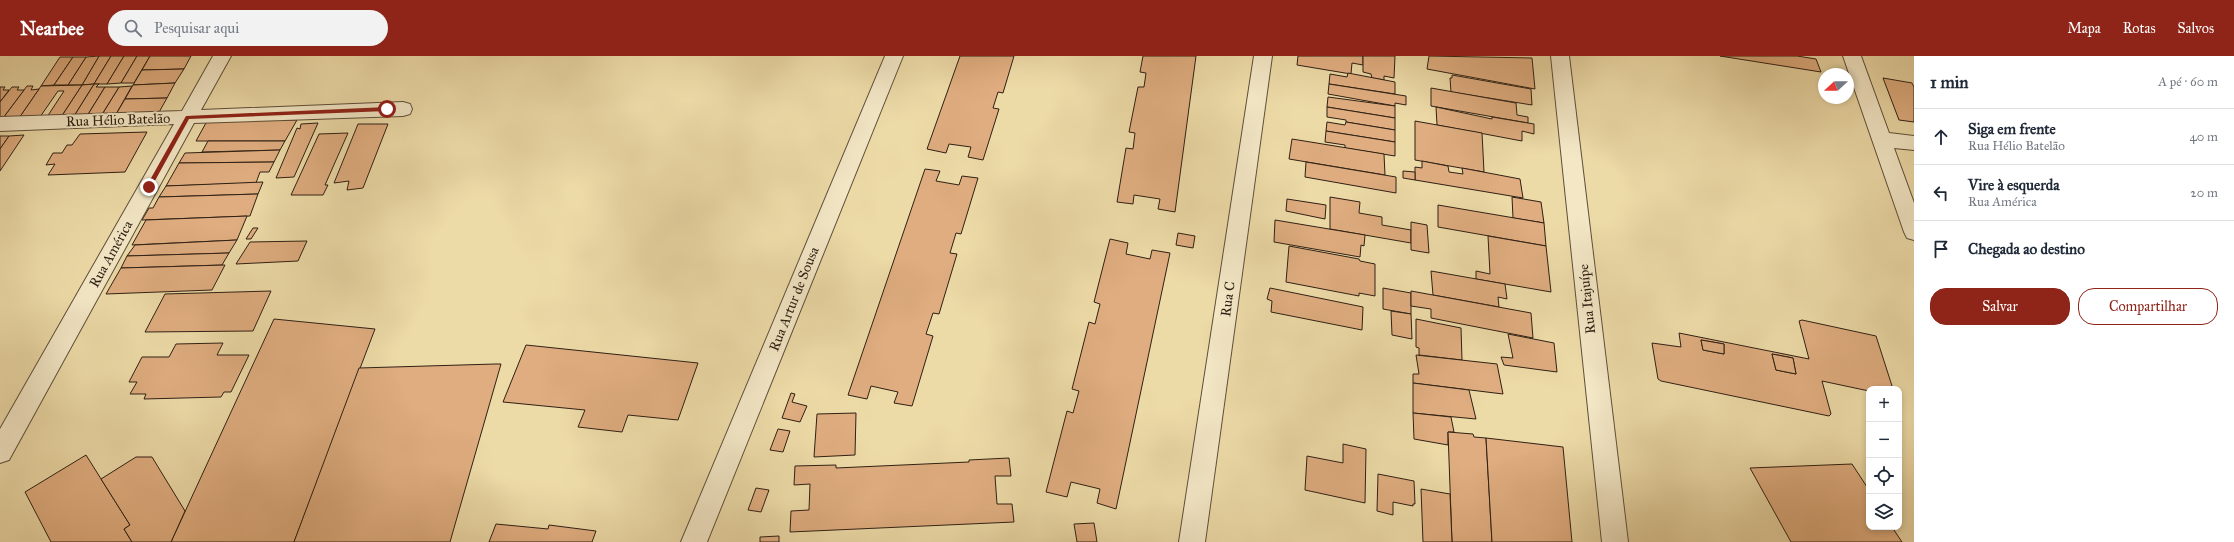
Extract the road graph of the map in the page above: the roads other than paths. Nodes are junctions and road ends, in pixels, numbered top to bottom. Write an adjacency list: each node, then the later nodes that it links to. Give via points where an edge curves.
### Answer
1 (222, 56): 7 (street, Rua América)
2 (894, 56): 13 (street, Rua Artur de Sousa)
3 (1263, 56): 14 (street, Rua C)
4 (1560, 56): 15 (street, Rua Itajuípe)
5 (1852, 56): 9 (street)
6 (403, 108): 7 (street, Rua Hélio Batelão)
7 (188, 117): 8 (street, Rua Hélio Batelão); 12 (street, Rua América)
8 (0, 124)
9 (1880, 139): 10 (street); 11 (street)
10 (1914, 143)
11 (1914, 232)
12 (0, 452)
13 (694, 542)
14 (1192, 542)
15 (1615, 542)

